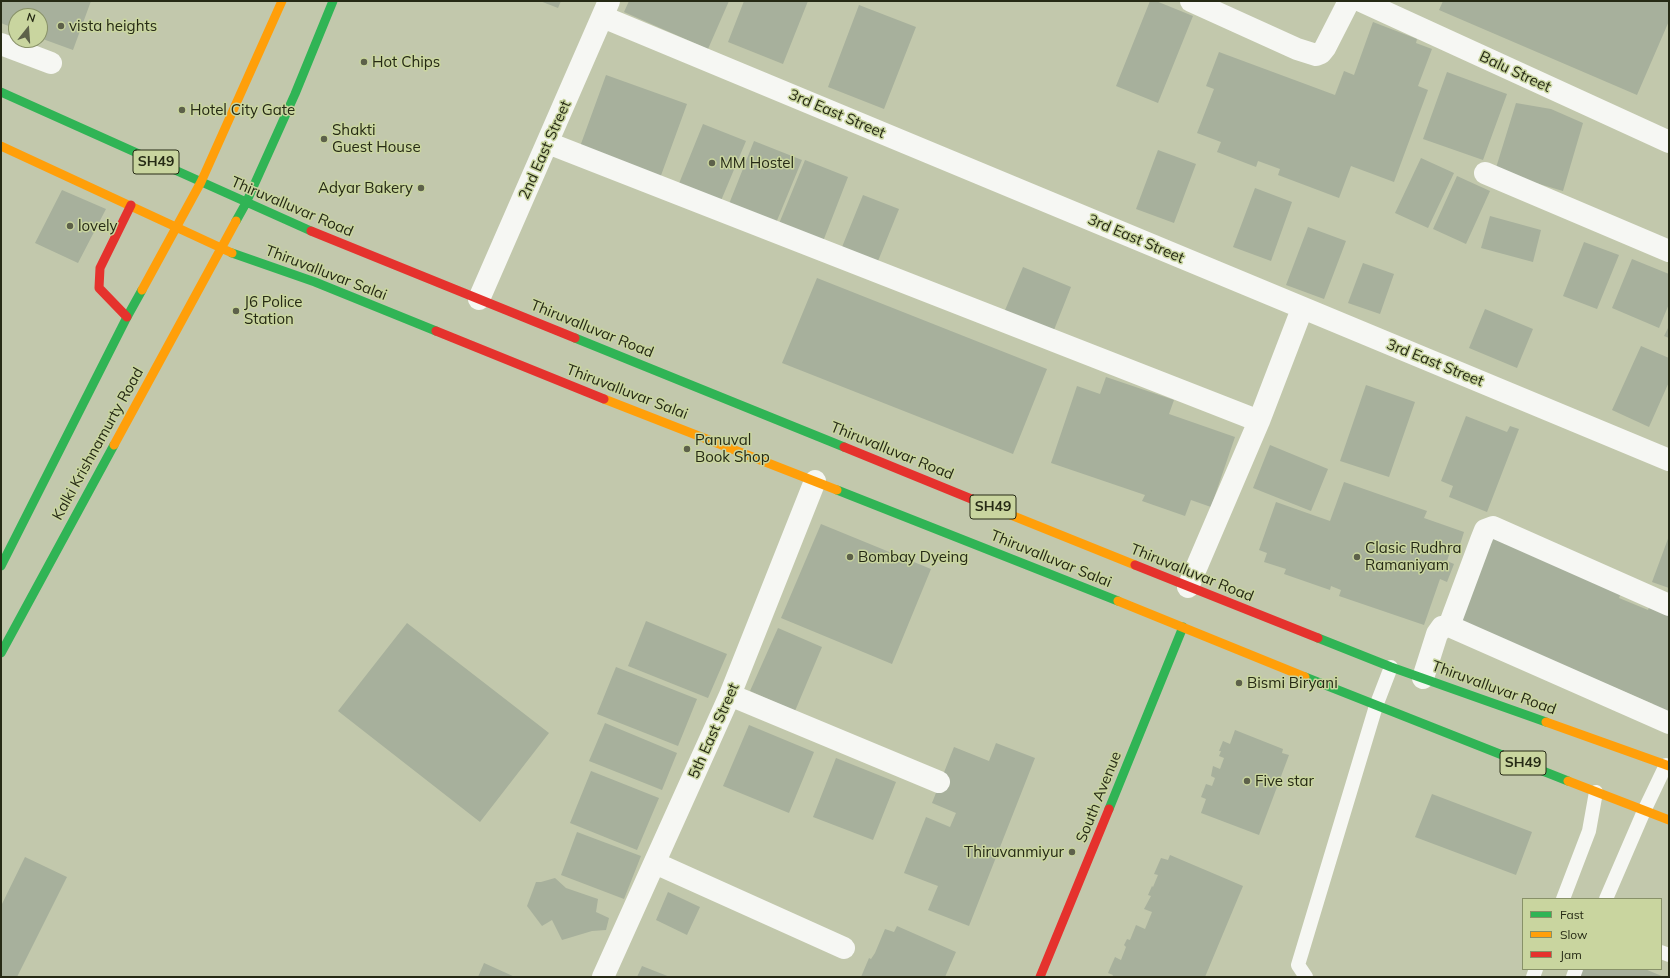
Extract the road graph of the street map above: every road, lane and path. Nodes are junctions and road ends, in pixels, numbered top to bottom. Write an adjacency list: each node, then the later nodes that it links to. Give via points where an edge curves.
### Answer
1 (282, 1): 14 (main road, Kalki Krishnamurty Road)
2 (333, 1): 15 (main road, Kalki Krishnamurty Road)
3 (1191, 1): 4 (street, via 1297,49 1316,55 1321,53 1331,38)
4 (1349, 1)
5 (1361, 1): 10 (street, Balu Street)
6 (606, 9): 11 (street, 2nd East Street); 21 (street, 3rd East Street)
7 (1, 44): 8 (street)
8 (51, 63)
9 (1, 92): 14 (main road, Thiruvalluvar Road / SH49)
10 (1669, 142)
11 (548, 143): 20 (street, 2nd East Street); 23 (street)
12 (1, 146): 16 (main road, Thiruvalluvar Salai)
13 (1485, 173): 19 (street)
14 (201, 182): 15 (main road, Thiruvalluvar Road / SH49); 17 (main road, Kalki Krishnamurty Road)
15 (246, 203): 18 (main road, Kalki Krishnamurty Road); 20 (main road, Thiruvalluvar Road / SH49, via 321,236)
16 (130, 205): 17 (main road, Thiruvalluvar Salai / SH49); 22 (main road, via 100,268 98,288)
17 (177, 228): 18 (main road, Thiruvalluvar Salai / SH49); 22 (main road, Kalki Krishnamurty Road)
18 (221, 249): 25 (main road, Thiruvalluvar Salai / SH49, via 315,282); 31 (main road, Kalki Krishnamurty Road)
19 (1669, 251)
20 (480, 299): 27 (main road, Thiruvalluvar Road / SH49)
21 (1302, 309): 23 (street); 24 (street, 3rd East Street)
22 (126, 316): 26 (main road, Kalki Krishnamurty Road)
23 (1259, 421): 27 (street)
24 (1669, 460)
25 (815, 480): 30 (main road, Thiruvalluvar Salai / SH49); 34 (street, 5th East Street)
26 (1, 566)
27 (1188, 587): 32 (main road, Thiruvalluvar Road / SH49)
28 (1669, 605): 29 (street, via 1493,527 1485,530)
29 (1449, 626): 33 (street, via 1442,627 1437,634); 36 (street)
30 (1183, 627): 35 (main road, SH49); 47 (main road, South Avenue)
31 (1, 653)
32 (1391, 667): 33 (main road, Thiruvalluvar Road / SH49); 35 (lane)
33 (1424, 678): 37 (main road, Thiruvalluvar Road / SH49)
34 (730, 695): 38 (street); 42 (street, 5th East Street)
35 (1376, 706): 39 (main road, SH49); 48 (lane, via 1298,965)
36 (1669, 723)
37 (1668, 766): 40 (lane)
38 (939, 782)
39 (1596, 792): 40 (main road, SH49); 43 (lane, via 1589,831)
40 (1644, 811): 41 (main road, SH49); 44 (lane)
41 (1669, 820)
42 (655, 863): 45 (street); 46 (street, 5th East Street)
43 (1563, 898)
44 (1606, 898)
45 (844, 948)
46 (603, 977)
47 (1040, 977)
48 (1306, 977)

